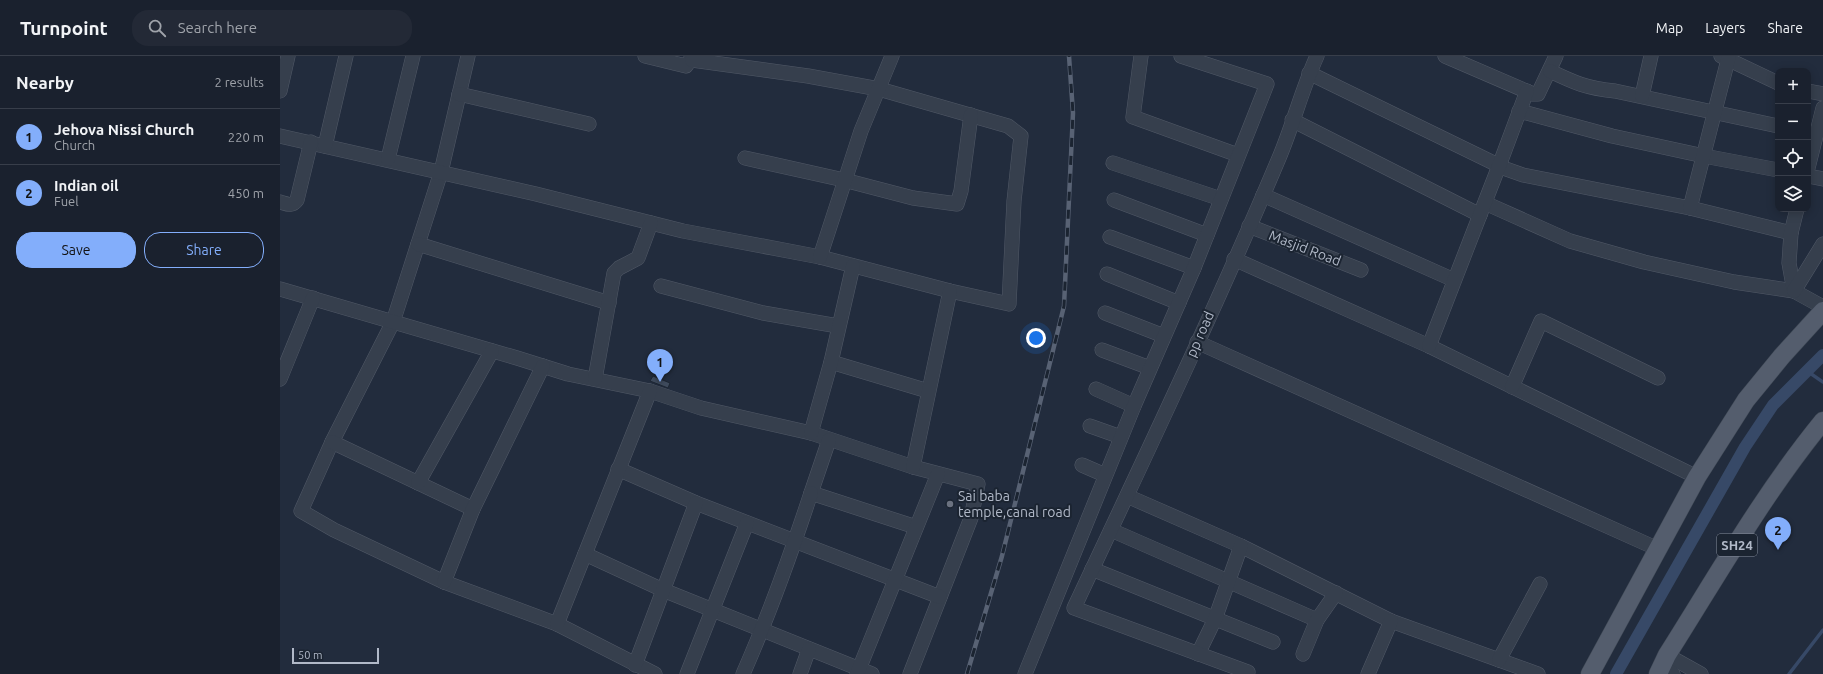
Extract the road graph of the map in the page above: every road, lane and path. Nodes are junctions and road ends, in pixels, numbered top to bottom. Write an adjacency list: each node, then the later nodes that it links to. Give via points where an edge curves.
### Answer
1 (288, 56): 19 (street)
2 (346, 56): 35 (street)
3 (413, 56): 39 (street)
4 (468, 56): 22 (street)
5 (645, 56): 14 (street, via 686,66)
6 (892, 56): 18 (street)
7 (1141, 56): 36 (street, via 1133,116)
8 (1181, 56): 36 (street, via 1267,84)
9 (1317, 56): 16 (street, pp road)
10 (1445, 56): 20 (street)
11 (1556, 56): 15 (street)
12 (1651, 56): 24 (street)
13 (1726, 57): 17 (street); 27 (street)
14 (693, 58): 18 (street)
15 (1550, 71): 20 (street, via 1538,94); 24 (street, via 1586,87)
16 (1309, 73): 29 (street, pp road); 41 (street)
17 (1775, 82)
18 (879, 89): 28 (street); 46 (street)
19 (280, 91)
20 (1527, 91): 26 (street)
21 (1811, 92): 23 (street)
22 (459, 94): 30 (street); 43 (street)
23 (1823, 94)
24 (1642, 96): 27 (street)
25 (1823, 108): 32 (street)
26 (1519, 111): 37 (street, via 1612,136); 41 (street)
27 (1715, 111): 31 (street); 37 (street)
28 (971, 115): 46 (street, via 957,204 913,198); 70 (street, via 1008,126 1021,136 1014,201 1009,304)
29 (1292, 120): 47 (street, pp road); 52 (street)
30 (590, 124)
31 (1775, 125)
32 (1812, 133)
33 (280, 136): 34 (street)
34 (311, 142): 35 (street); 50 (street, via 295,204)
35 (325, 146): 39 (street)
36 (1238, 155): 49 (street)
37 (1704, 156): 42 (street); 51 (street)
38 (745, 158): 46 (street)
39 (388, 159): 43 (street)
40 (1113, 163): 49 (street)
41 (1499, 166): 51 (street, via 1523,175); 52 (street)
42 (1775, 169)
43 (441, 172): 54 (street); 59 (street)
44 (1811, 177): 45 (street)
45 (1823, 179)
46 (844, 180): 61 (street)
47 (1263, 194): 55 (street, pp road); 67 (street)
48 (1114, 200): 57 (street)
49 (1221, 200): 57 (street)
50 (280, 202)
51 (1690, 208): 56 (street)
52 (1482, 209): 67 (street); 71 (street, via 1570,241 1644,262 1734,282)
53 (1796, 212): 56 (street)
54 (651, 223): 61 (street, via 683,232); 73 (street, via 638,258 618,268 614,273)
55 (1249, 226): 62 (street, pp road); 65 (street, Masjid Road)
56 (1791, 233): 71 (street, via 1789,264)
57 (1207, 235): 64 (street)
58 (1110, 237): 64 (street)
59 (418, 244): 73 (street); 78 (street)
60 (1823, 244): 71 (street)
61 (820, 257): 63 (street)
62 (1234, 259): 81 (street, pp road); 82 (street)
63 (853, 266): 70 (street); 79 (street)
64 (1194, 268): 74 (street)
65 (1361, 270)
66 (1107, 274): 74 (street)
67 (1454, 280): 82 (street)
68 (661, 286): 79 (street, via 763,313)
69 (280, 289): 72 (street)
70 (950, 291): 94 (street)
71 (1794, 291): 75 (street)
72 (313, 298): 78 (street); 89 (street)
73 (609, 302): 90 (street)
74 (1179, 303): 80 (street)
75 (1823, 307)
76 (1823, 311): 107 (main road, via 1746,400)
77 (1105, 313): 80 (street)
78 (393, 322): 84 (street); 101 (street)
79 (838, 326): 85 (street)
80 (1164, 336): 87 (street)
81 (1197, 342): 110 (street, pp road); 118 (street)
82 (1429, 346): 91 (street)
83 (1102, 350): 87 (street)
84 (492, 351): 86 (street); 108 (street)
85 (831, 362): 94 (street); 98 (street)
86 (543, 366): 90 (street); 112 (street)
87 (1150, 368): 95 (street)
88 (1658, 378): 91 (street, via 1541,321)
89 (280, 379)
90 (595, 379): 93 (street)
91 (1512, 387): 107 (street)
92 (1096, 389): 95 (street)
93 (650, 391): 98 (street, via 701,408); 104 (street)
94 (928, 391): 103 (street)
95 (1134, 406): 99 (street)
96 (1823, 421): 140 (main road, SH24, via 1758,511)
97 (1090, 426): 99 (street)
98 (810, 433): 100 (street)
99 (1121, 437): 106 (street)
100 (829, 440): 103 (street); 109 (street)
101 (332, 442): 108 (street); 122 (street, via 301,511 334,530)
102 (1082, 465): 106 (street)
103 (913, 467): 105 (street)
104 (618, 469): 111 (street); 119 (street)
105 (938, 474): 114 (street); 127 (street, via 978,484 971,518)
106 (1105, 475): 148 (street)
107 (1697, 477): 118 (main road)
108 (418, 483): 112 (street)
109 (811, 493): 114 (street); 116 (street)
110 (1126, 496): 115 (street, pp road); 117 (street)
111 (696, 503): 113 (street); 125 (street)
112 (473, 509): 122 (street)
113 (747, 523): 116 (street); 128 (street)
114 (916, 527): 121 (street)
115 (1111, 530): 120 (street, pp road); 123 (street)
116 (796, 542): 121 (street); 133 (street)
117 (1241, 546): 123 (street); 126 (street)
118 (1658, 549): 151 (main road)
119 (584, 554): 125 (street); 132 (street)
120 (1092, 569): 129 (street); 136 (street, pp road, via 1074,608)
121 (894, 580): 127 (street); 141 (street)
122 (444, 582): 132 (street)
123 (1230, 582): 129 (street); 130 (street)
124 (1540, 584): 138 (street)
125 (663, 590): 128 (street); 139 (street)
126 (1336, 593): 130 (street); 131 (street)
127 (940, 597): 147 (street)
128 (713, 610): 133 (street); 144 (street)
129 (1215, 619): 134 (street); 136 (street)
130 (1317, 620): 137 (street)
131 (1391, 621): 138 (street); 149 (street)
132 (557, 624): 139 (street)
133 (762, 630): 135 (street); 145 (street)
134 (1273, 642)
135 (809, 649): 141 (street); 146 (street)
136 (1198, 654): 142 (street)
137 (1303, 654)
138 (1499, 660): 150 (street)
139 (635, 665): 143 (street)
140 (1665, 667): 152 (street)
141 (863, 672)
142 (1248, 672)
143 (655, 674)
144 (687, 674)
145 (743, 674)
146 (800, 674)
147 (910, 674)
148 (1025, 674)
149 (1368, 674)
150 (1538, 674)
151 (1590, 674)
152 (1701, 674)

